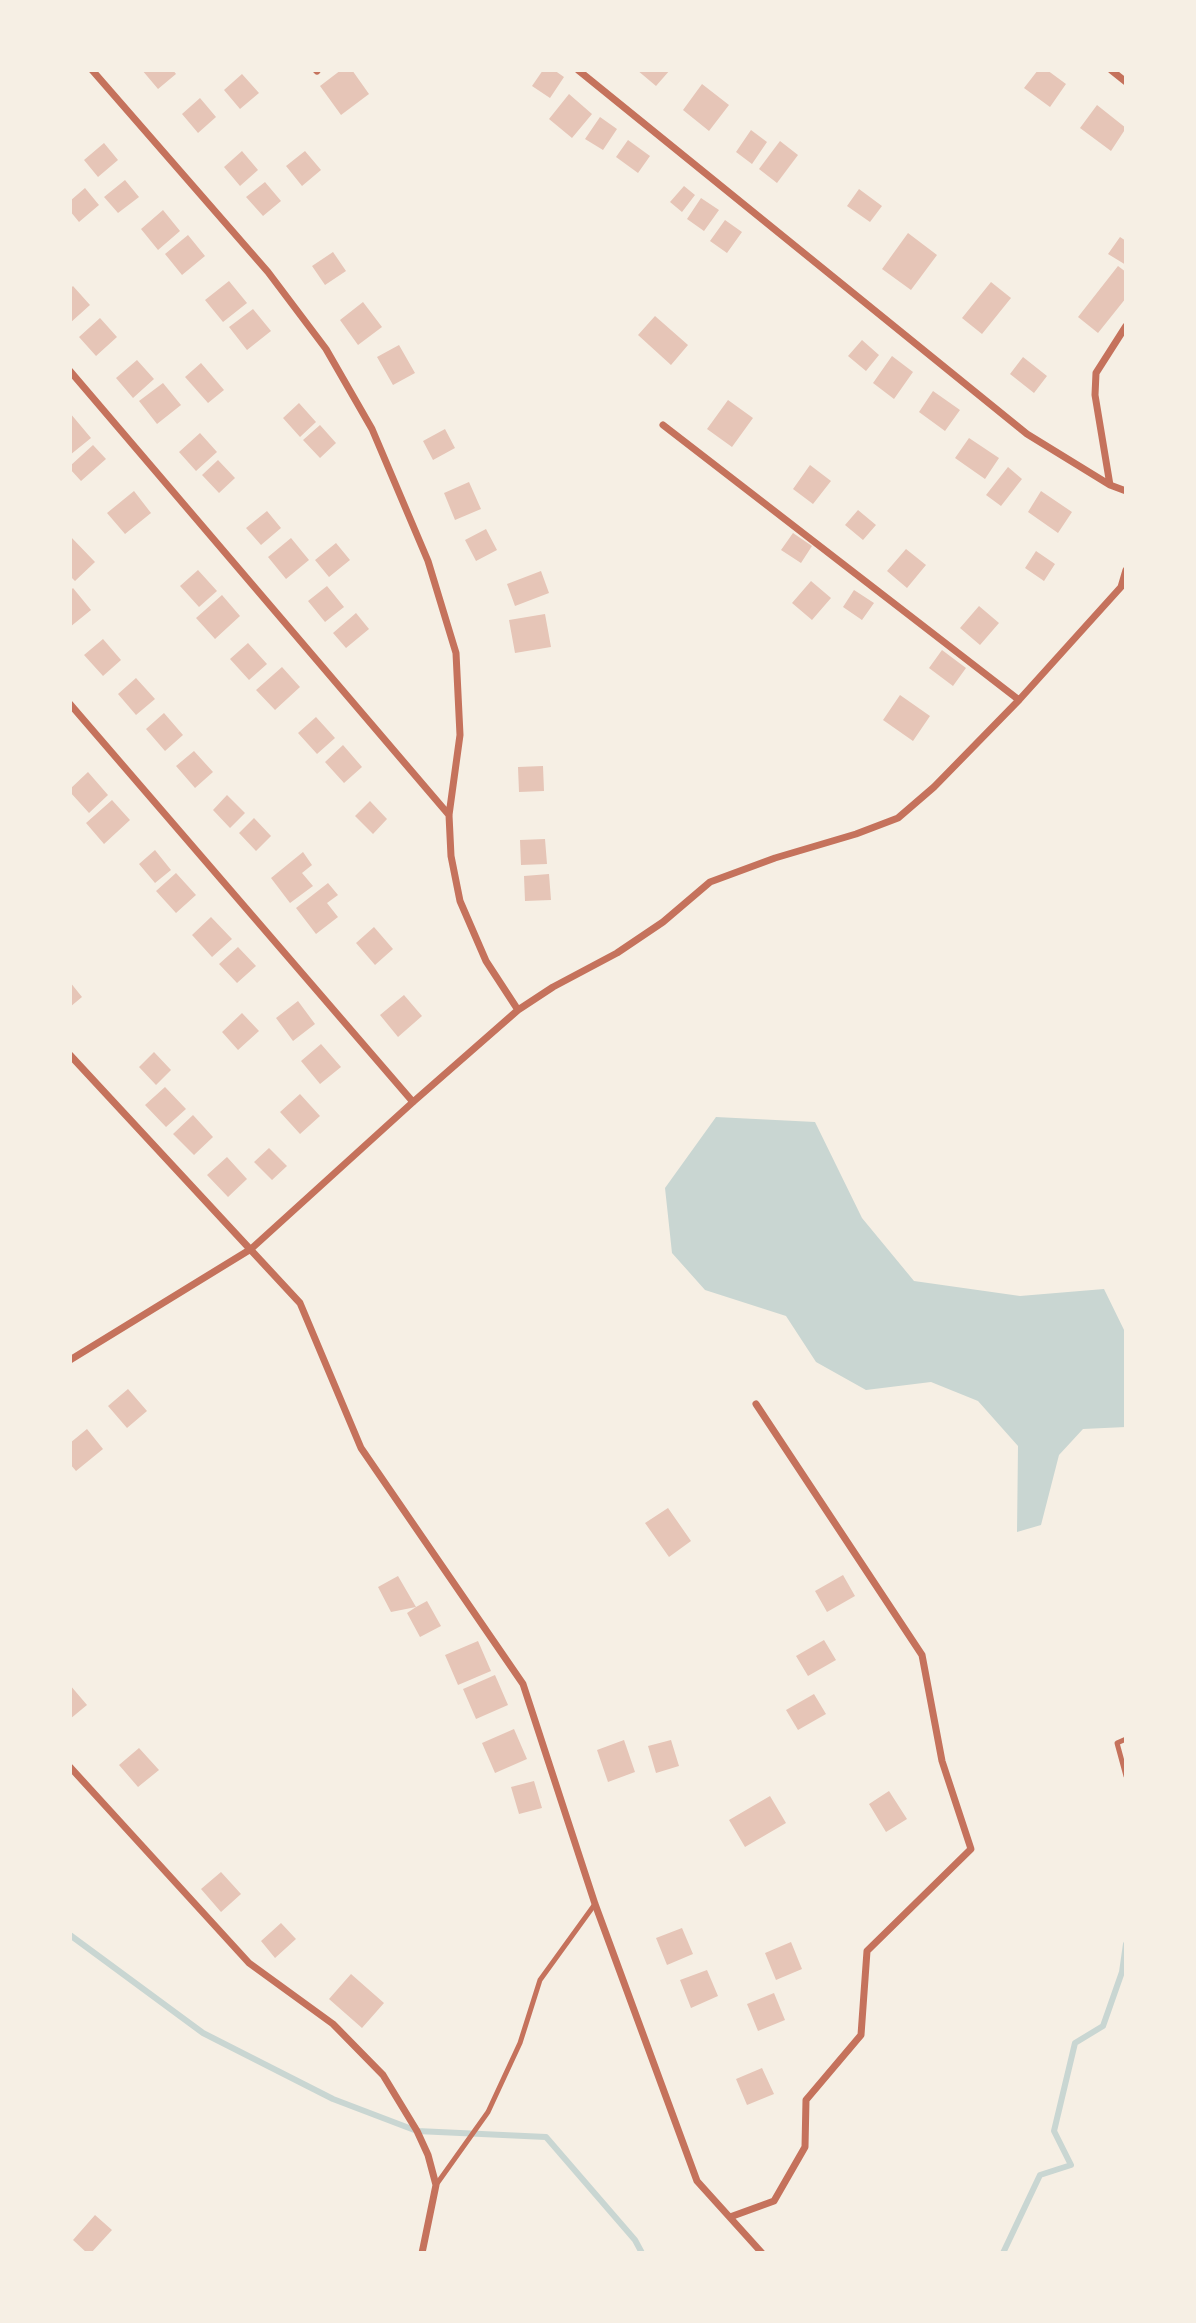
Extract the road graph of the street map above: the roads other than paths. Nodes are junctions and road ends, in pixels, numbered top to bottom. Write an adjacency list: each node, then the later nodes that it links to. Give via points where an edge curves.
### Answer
1 (92, 70): 13 (street, via 268,272 326,349 372,429 428,561 456,653 460,735)
2 (578, 70): 8 (street, via 1027,434)
3 (1111, 70): 4 (street)
4 (1126, 82)
5 (1126, 326): 8 (street, via 1096,373 1095,394)
6 (70, 371): 13 (street)
7 (663, 425): 11 (street)
8 (1110, 485): 9 (street)
9 (1126, 491)
10 (1126, 570): 11 (street, via 1121,587)
11 (1018, 700): 14 (street, via 898,818 710,882 617,953)
12 (70, 704): 16 (street)
13 (449, 815): 14 (street, via 460,901 486,961)
14 (518, 1010): 16 (street)
15 (70, 1055): 17 (street)
16 (413, 1102): 17 (street)
17 (251, 1249): 18 (street); 23 (street, via 300,1303 360,1448 523,1684)
18 (70, 1360)
19 (756, 1404): 25 (street, via 922,1655 942,1761 971,1849 867,1951 861,2035 806,2100 805,2147 774,2200)
20 (1126, 1739): 22 (lane, via 1117,1743)
21 (70, 1767): 24 (street, via 249,1963 333,2024 383,2074 417,2131)
22 (1126, 1776)
23 (595, 1904): 24 (lane, via 540,1980 520,2043 488,2112); 25 (street, via 697,2181)
24 (436, 2185): 26 (street)
25 (730, 2217): 27 (street)
26 (422, 2253)
27 (762, 2253)

